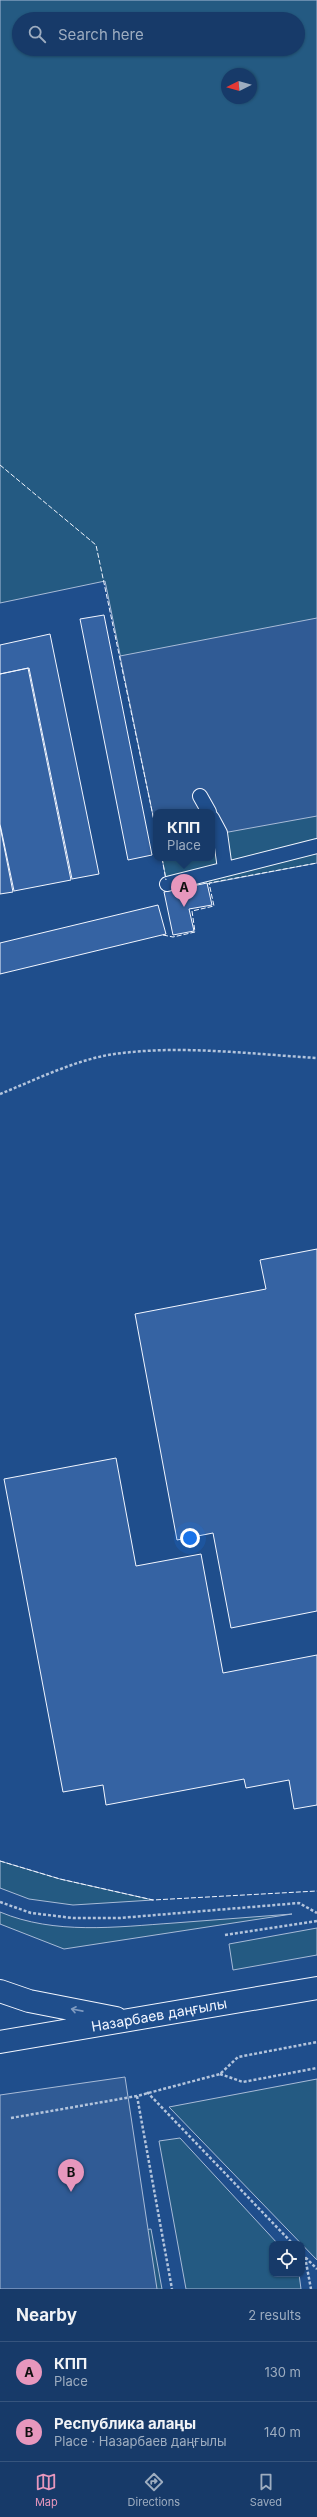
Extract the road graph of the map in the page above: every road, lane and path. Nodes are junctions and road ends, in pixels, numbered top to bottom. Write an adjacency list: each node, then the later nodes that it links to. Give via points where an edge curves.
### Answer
1 (200, 796): 2 (lane)
2 (207, 809)
3 (215, 824): 5 (lane, via 220,833)
4 (317, 846): 5 (lane)
5 (225, 869): 6 (lane)
6 (167, 884)
7 (317, 1058): 8 (path, via 191,1051 108,1055 71,1066)
8 (0, 1094)
9 (0, 1902): 10 (path, via 30,1913 72,1918 120,1918 299,1903)
10 (317, 1913)
11 (317, 1921): 12 (path)
12 (225, 1935)
13 (317, 1988): 15 (main road, Назарбаев даңғылы)
14 (0, 1991): 15 (main road, one-way to 14, via 29,2000)
15 (128, 2020): 16 (main road, Назарбаев даңғылы)
16 (0, 2042)
17 (317, 2042): 19 (path, via 238,2057)
18 (317, 2068): 19 (path, via 243,2082)
19 (220, 2074): 20 (path)
20 (147, 2092): 21 (path); 23 (path)
21 (137, 2096): 22 (path); 26 (path)
22 (11, 2118)
23 (290, 2241)
24 (305, 2257): 25 (path); 27 (path)
25 (317, 2269)
26 (172, 2289)
27 (311, 2289)

